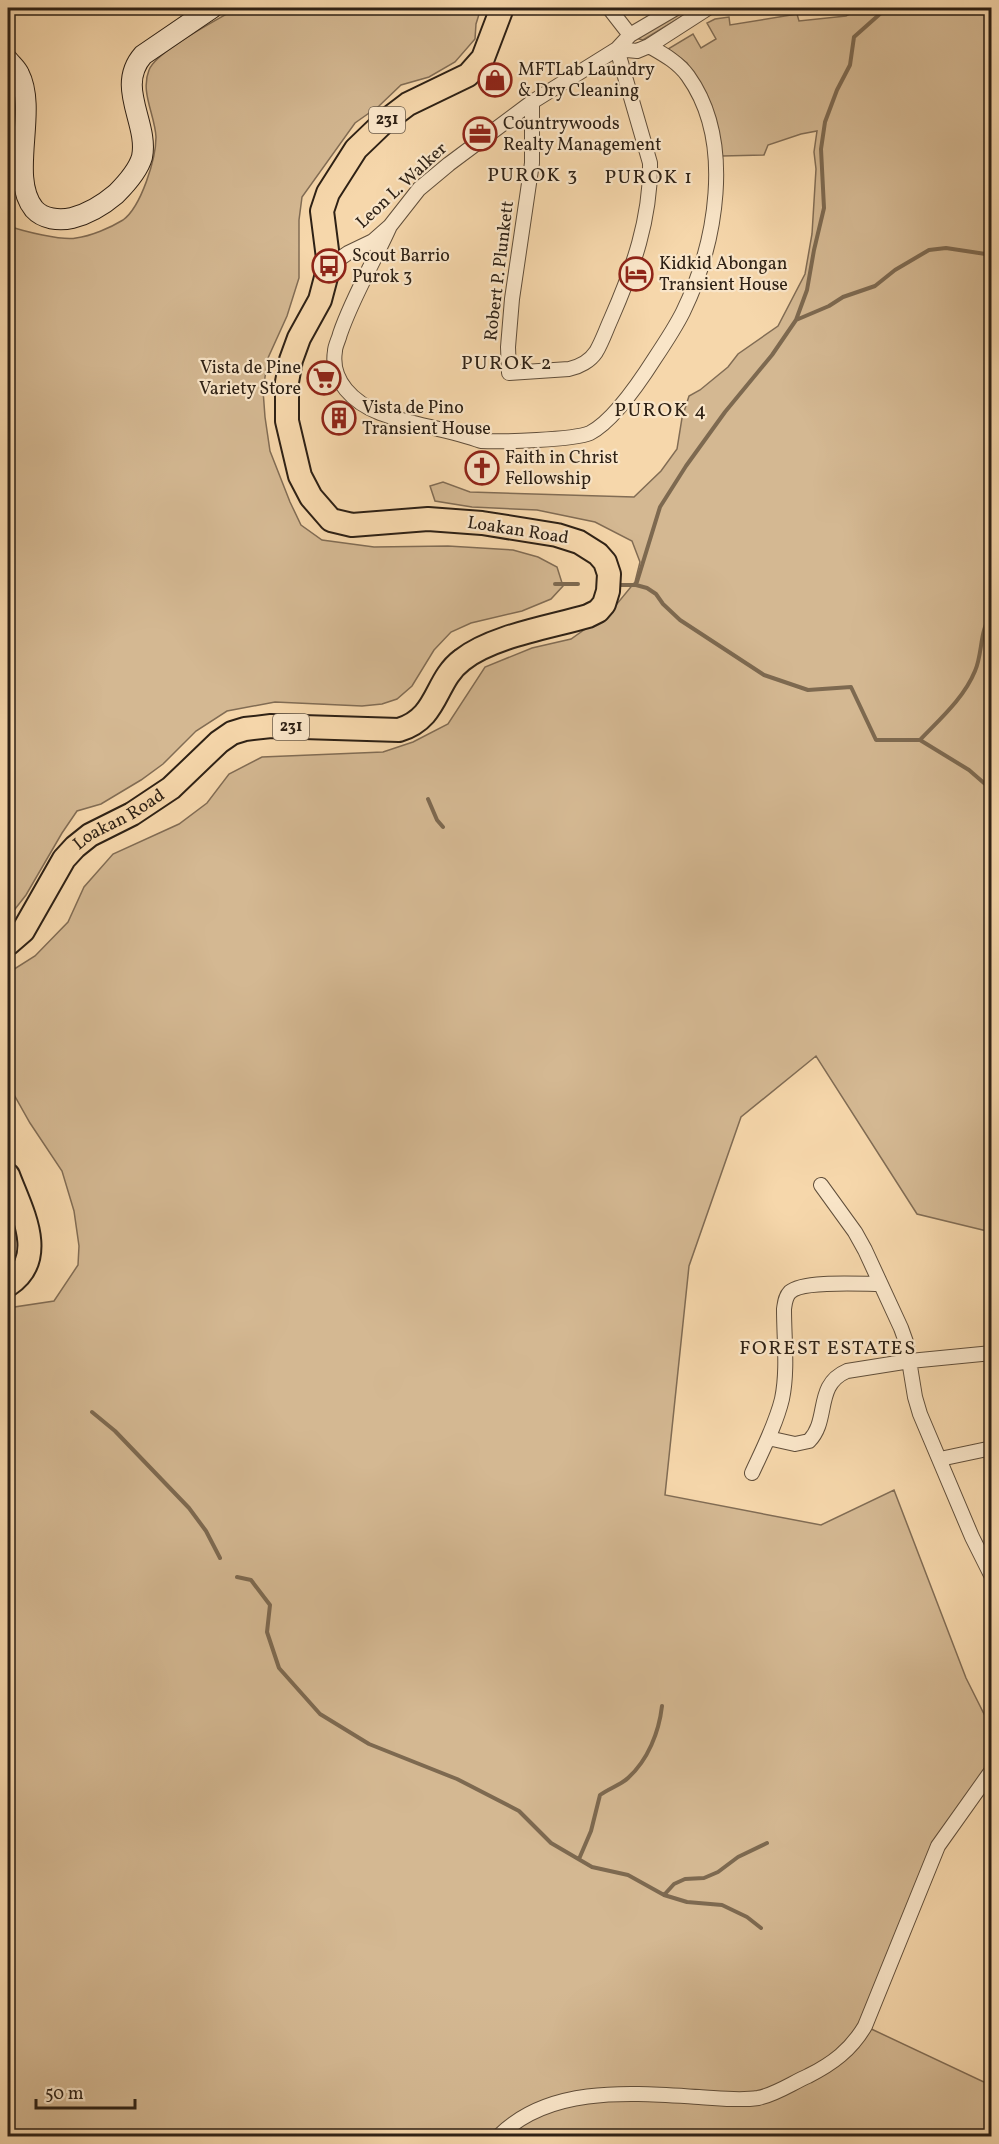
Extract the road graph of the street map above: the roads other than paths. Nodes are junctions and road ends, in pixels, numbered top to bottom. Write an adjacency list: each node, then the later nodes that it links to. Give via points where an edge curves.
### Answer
1 (212, 8): 9 (street, via 136,62 131,78 142,157 126,185 94,210 73,218 48,218 36,212 29,202 23,166 25,93 18,71)
2 (502, 8): 12 (main road, Loakan Road / 231, via 483,58 468,75 408,104 383,123 356,149 337,177 322,211)
3 (609, 8): 6 (street)
4 (676, 8): 6 (street, Leon L. Walker)
5 (708, 8): 7 (street, Leon L. Walker)
6 (630, 35): 8 (street, Leon L. Walker)
7 (649, 46): 8 (street, Leon L. Walker, via 637,51); 11 (street, via 681,68 704,108 716,155 712,221 708,245 684,311 644,377 592,432 481,441 380,413 351,396 338,376 334,352 355,297)
8 (617, 49): 10 (street, Leon L. Walker); 10 (street, Robert P. Plunkett, via 650,163 644,227 635,260 595,354 569,369 509,373 512,299 531,163)
9 (8, 60)
10 (532, 102): 11 (street, Leon L. Walker, via 419,189)
11 (390, 226): 12 (street, Leon L. Walker, via 373,241)
12 (329, 266): 13 (main road, Loakan Road / 231, via 320,300 298,338 287,382 287,421 300,476 321,510 331,520 351,525 428,519 482,523 579,542 605,562 609,574 604,604 588,616 488,645 460,661 422,719 412,726 399,730 271,726 232,733 171,788 75,847 64,859 23,931)
13 (8, 944)
14 (8, 1175): 17 (main road, via 30,1237 27,1263)
15 (821, 1185): 16 (street, via 855,1232)
16 (880, 1284): 19 (street); 20 (street, via 817,1284 791,1291 785,1299 785,1378)
17 (8, 1285)
18 (992, 1353): 19 (street)
19 (910, 1361): 20 (street, via 837,1375 826,1391 816,1431 809,1441 795,1444); 22 (street, via 920,1414)
20 (768, 1438): 23 (street)
21 (992, 1448): 22 (street)
22 (940, 1459): 24 (street)
23 (752, 1473)
24 (992, 1577)
25 (992, 1770): 26 (street, via 938,1846 857,2041 828,2066 760,2098 639,2094 572,2100 521,2118)
26 (500, 2136)

